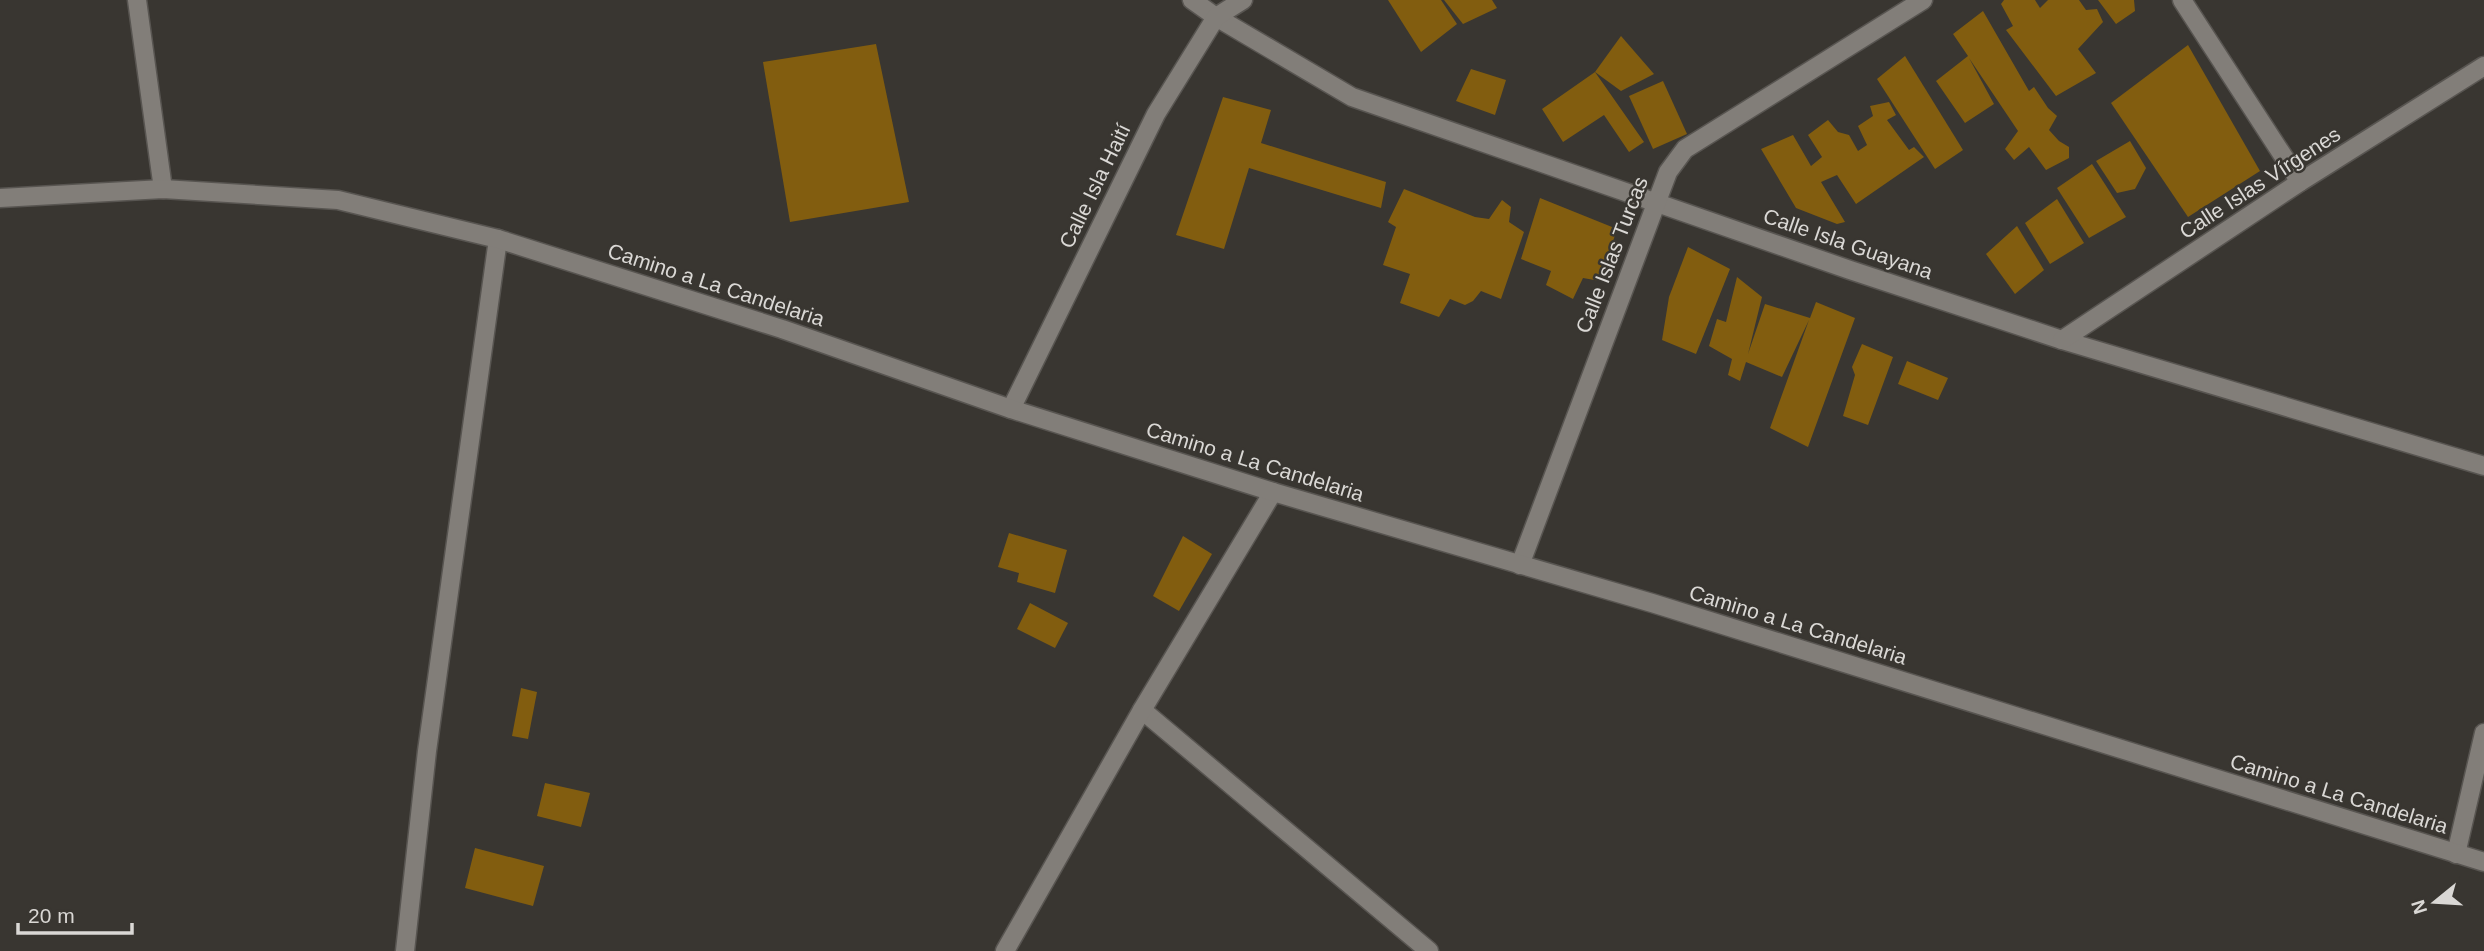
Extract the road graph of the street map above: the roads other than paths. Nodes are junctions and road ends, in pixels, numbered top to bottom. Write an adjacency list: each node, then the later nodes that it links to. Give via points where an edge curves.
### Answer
1 (137, 0): 9 (street)
2 (1192, 0): 6 (street, Calle Isla Guayana)
3 (1243, 0): 6 (street, Calle Isla Haití)
4 (1923, 0): 11 (street, Calle Islas Turcas, via 1685,149)
5 (2182, 0): 8 (street)
6 (1215, 9): 11 (street, Calle Isla Guayana, via 1352,97); 14 (street, Calle Isla Haití, via 1156,114)
7 (2484, 66): 8 (street, Calle Islas Vírgenes)
8 (2300, 182): 13 (street, Calle Islas Vírgenes)
9 (163, 189): 10 (street, Camino a La Candelaria); 12 (street, Camino a La Candelaria, via 338,200)
10 (0, 198)
11 (1655, 201): 13 (street, Calle Isla Guayana); 17 (street, Calle Islas Turcas)
12 (498, 239): 14 (street, Camino a La Candelaria, via 782,329); 22 (street, via 427,751)
13 (2062, 340): 15 (street, Calle Isla Guayana)
14 (1011, 410): 16 (street, Camino a La Candelaria)
15 (2484, 466)
16 (1273, 492): 17 (street, Camino a La Candelaria); 18 (street)
17 (1520, 565): 20 (street, Camino a La Candelaria)
18 (1142, 710): 23 (street); 24 (street)
19 (2484, 733): 20 (street)
20 (2456, 854): 21 (street, Camino a La Candelaria)
21 (2484, 862)
22 (405, 951)
23 (1005, 951)
24 (1429, 951)

